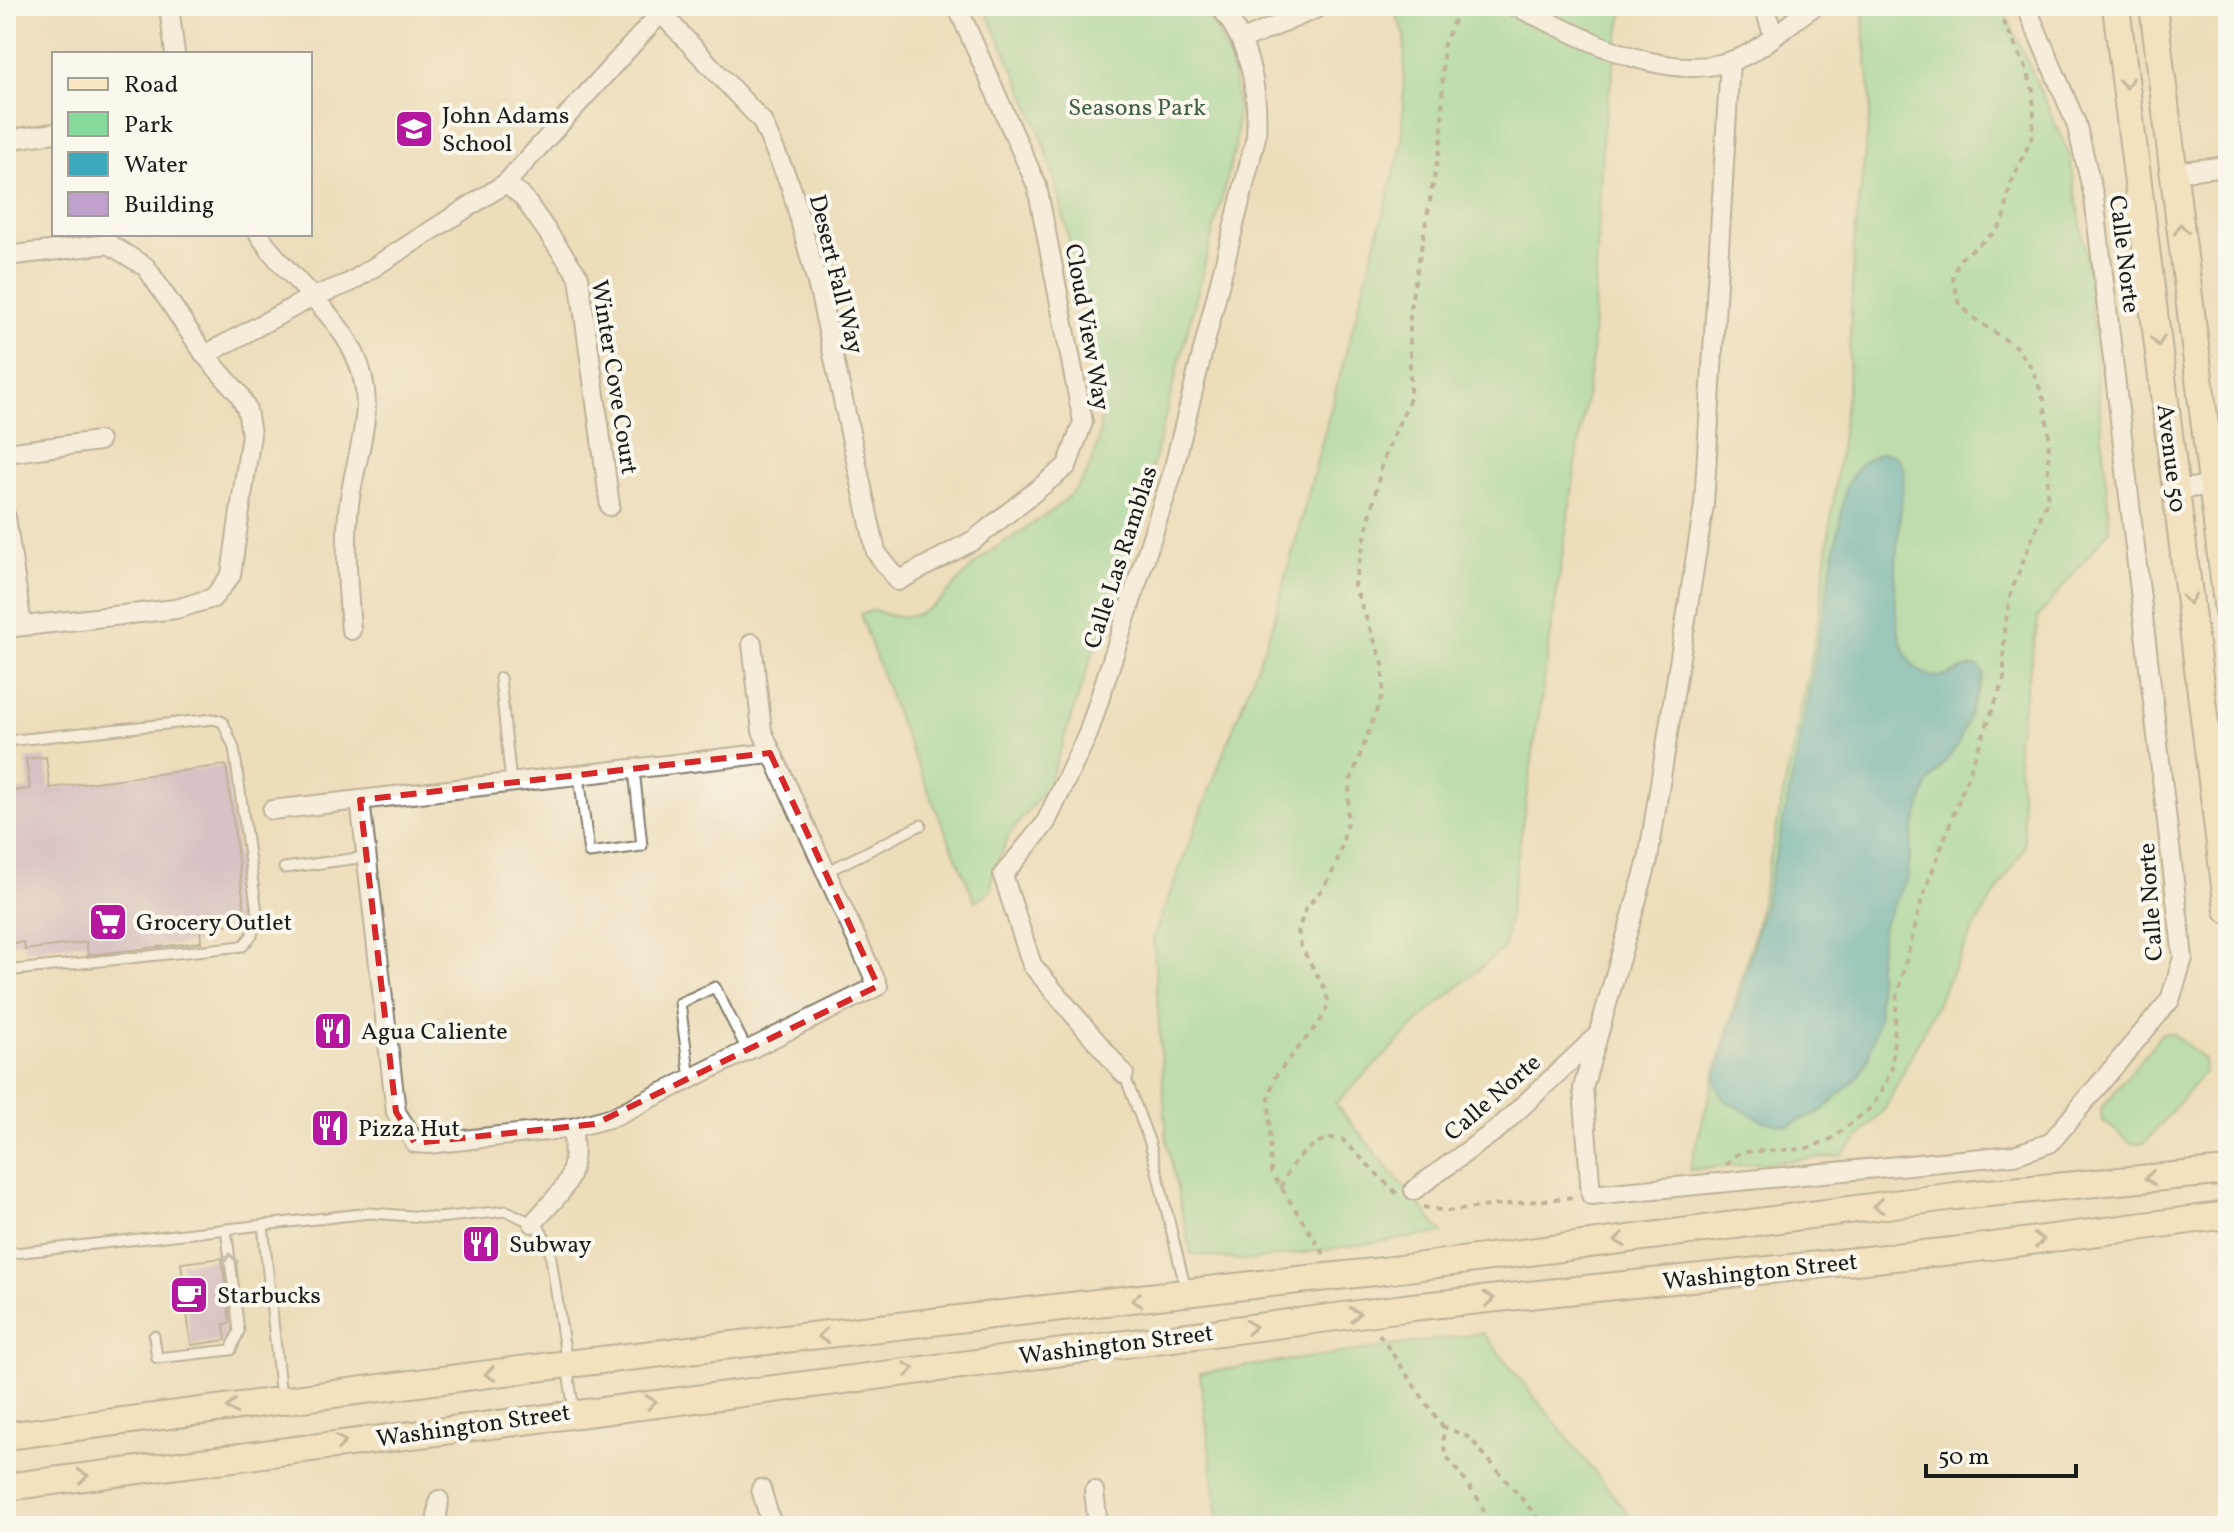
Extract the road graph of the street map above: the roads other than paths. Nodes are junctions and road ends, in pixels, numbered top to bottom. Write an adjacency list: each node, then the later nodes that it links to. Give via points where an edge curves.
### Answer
1 (169, 6): 14 (street)
2 (957, 6): 31 (street, Cloud View Way, via 1037,186 1083,422 1067,466 974,540)
3 (1220, 6): 13 (street, Calle Las Ramblas)
4 (1322, 6): 13 (street)
5 (1514, 6): 15 (street, via 1663,66)
6 (1764, 6): 12 (street)
7 (1815, 6): 12 (street)
8 (2026, 6): 50 (street, Calle Norte, via 2076,123 2094,197 2183,958 2170,1000 2050,1143 2014,1155 1591,1195 1583,1088)
9 (2116, 6): 28 (main road, Avenue 50, one-way to 28)
10 (2153, 6): 19 (main road, Avenue 50)
11 (664, 10): 20 (street); 31 (street, Desert Fall Way, via 762,121 791,187 876,552)
12 (1774, 37): 15 (street)
13 (1243, 40): 52 (street, Calle Las Ramblas, via 1256,96 1256,137 1172,475 1088,734 1045,824 1003,875 1032,965)
14 (175, 52)
15 (1730, 61): 50 (street, Calle Norte, via 1704,505 1648,860)
16 (52, 133): 17 (street)
17 (6, 140)
18 (2228, 166): 19 (street)
19 (2174, 172): 27 (main road, Avenue 50, one-way to 19)
20 (506, 183): 23 (street, via 349,283); 29 (street, Winter Cove Court, via 523,197 579,277)
21 (261, 236): 23 (street)
22 (6, 256): 24 (street, via 109,244 146,267)
23 (312, 297): 24 (street); 34 (street, via 354,351 366,390 366,435 348,510)
24 (205, 355): 33 (street, via 239,394 251,434 236,549 223,589 203,604)
25 (99, 441): 26 (street)
26 (6, 453)
27 (2223, 484): 28 (street); 32 (main road, Avenue 50)
28 (2176, 490): 48 (main road, Avenue 50, one-way to 48)
29 (610, 506)
30 (6, 517): 33 (street)
31 (898, 581)
32 (2228, 612)
33 (14, 627)
34 (351, 630)
35 (752, 643): 38 (street, via 762,731)
36 (500, 678): 41 (lane)
37 (6, 741): 49 (lane, via 223,722 234,748 257,912 252,935 243,946)
38 (770, 753): 39 (street); 47 (street)
39 (634, 769): 40 (street); 40 (lane, via 642,846 589,853)
40 (579, 775): 41 (street)
41 (511, 783): 42 (street)
42 (360, 800): 43 (street); 45 (street)
43 (272, 810)
44 (921, 825): 47 (lane)
45 (366, 857): 46 (lane); 54 (street, via 396,1112 408,1135 415,1143 428,1144)
46 (284, 868)
47 (826, 872): 51 (street, via 878,986)
48 (2228, 910)
49 (6, 971)
50 (1597, 1036): 56 (street, Calle Norte, via 1499,1128)
51 (747, 1050): 53 (street); 53 (lane, via 715,987 680,1003)
52 (1124, 1074): 62 (lane, via 1154,1156)
53 (690, 1079): 54 (street, via 613,1117)
54 (572, 1128): 58 (street, via 573,1173)
55 (2228, 1171): 62 (main road, Washington Street, one-way to 62, bridge, via 1955,1196)
56 (1414, 1190)
57 (2228, 1215): 66 (main road, Washington Street, one-way to 57, bridge, via 1412,1307 1962,1250)
58 (533, 1223): 59 (lane, via 507,1211 437,1218 370,1213); 64 (lane, via 549,1245)
59 (263, 1225): 60 (lane); 65 (lane)
60 (226, 1229): 61 (lane); 63 (lane, one-way to 60, via 157,1358 231,1350 239,1331)
61 (6, 1254)
62 (1187, 1294): 64 (main road, Washington Street, one-way to 64)
63 (154, 1336)
64 (567, 1364): 65 (main road, Washington Street, one-way to 65); 66 (lane)
65 (282, 1400): 67 (main road, Washington Street, one-way to 67)
66 (574, 1411): 68 (main road, Washington Street, one-way to 66)
67 (6, 1436)
68 (6, 1487)
69 (761, 1489): 73 (street)
70 (1094, 1491): 74 (street)
71 (439, 1500): 72 (street)
72 (436, 1526)
73 (772, 1526)
74 (1098, 1526)

